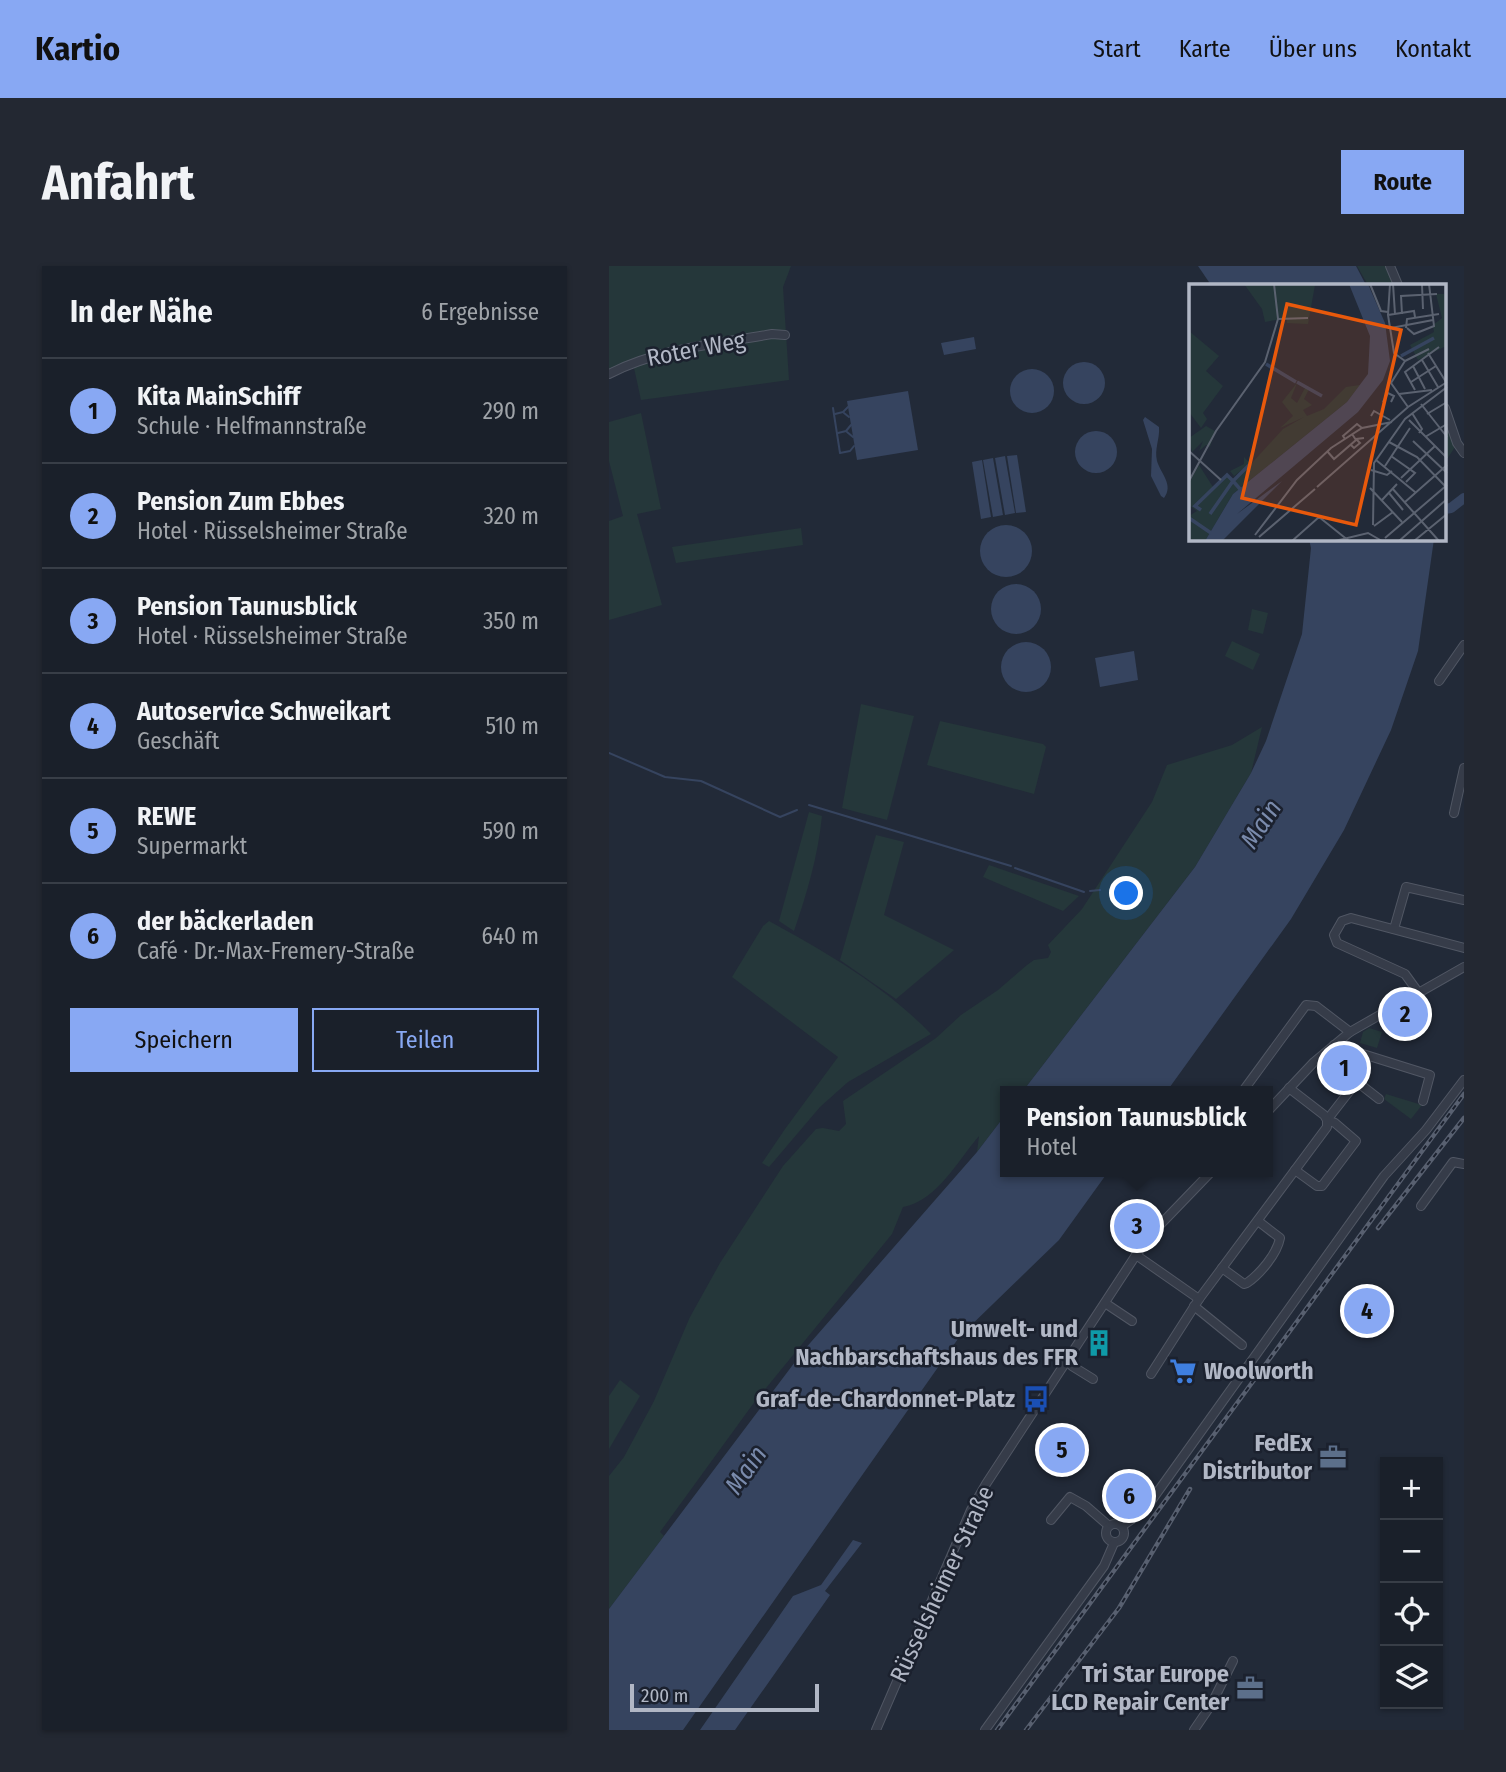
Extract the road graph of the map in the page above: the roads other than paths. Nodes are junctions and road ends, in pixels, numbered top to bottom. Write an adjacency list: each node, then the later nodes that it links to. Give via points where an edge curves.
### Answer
1 (785, 335): 2 (street, Roter Weg, via 667,352 641,358)
2 (609, 374)
3 (1447, 414): 4 (street)
4 (1464, 453)
5 (1464, 645): 6 (street)
6 (1439, 681)
7 (1464, 768): 8 (street)
8 (1462, 784): 9 (street)
9 (1454, 813)
10 (1464, 900): 11 (street, via 1406,887)
11 (1394, 929): 12 (street); 14 (street, via 1351,918 1342,921 1333,935 1338,943 1409,976)
12 (1464, 948)
13 (1464, 967): 14 (street)
14 (1419, 992): 15 (street)
15 (1350, 1032): 16 (street); 18 (street, via 1316,1006 1306,1005)
16 (1333, 1045): 19 (street); 21 (street, via 1430,1075)
17 (1464, 1080): 40 (street, via 1384,1176 1145,1511)
18 (1247, 1086)
19 (1289, 1088): 22 (street); 23 (street)
20 (1379, 1098): 23 (street, via 1355,1084)
21 (1423, 1101)
22 (1273, 1106)
23 (1327, 1120): 25 (street, via 1327,1127); 25 (street, via 1356,1141 1322,1186)
24 (1464, 1164): 27 (street, via 1453,1162)
25 (1295, 1170): 28 (street)
26 (1206, 1177): 29 (street, Rüsselsheimer Straße)
27 (1421, 1206)
28 (1258, 1221): 30 (street); 30 (street, via 1280,1238 1267,1261 1252,1281 1244,1284)
29 (1136, 1255): 31 (street); 32 (street, Rüsselsheimer Straße)
30 (1223, 1268): 31 (street)
31 (1197, 1302): 34 (street); 36 (street)
32 (1105, 1303): 33 (street); 43 (street, Rüsselsheimer Straße, via 971,1510)
33 (1132, 1321)
34 (1243, 1345)
35 (1072, 1366): 37 (street)
36 (1151, 1374)
37 (1093, 1379)
38 (1051, 1520): 39 (street, via 1070,1497)
39 (1109, 1526): 40 (street); 41 (street, via 1106,1536)
40 (1122, 1526): 41 (street, via 1124,1537)
41 (1114, 1543): 44 (street, via 1104,1566)
42 (1233, 1661): 45 (street)
43 (876, 1730)
44 (985, 1730)
45 (1194, 1730)

